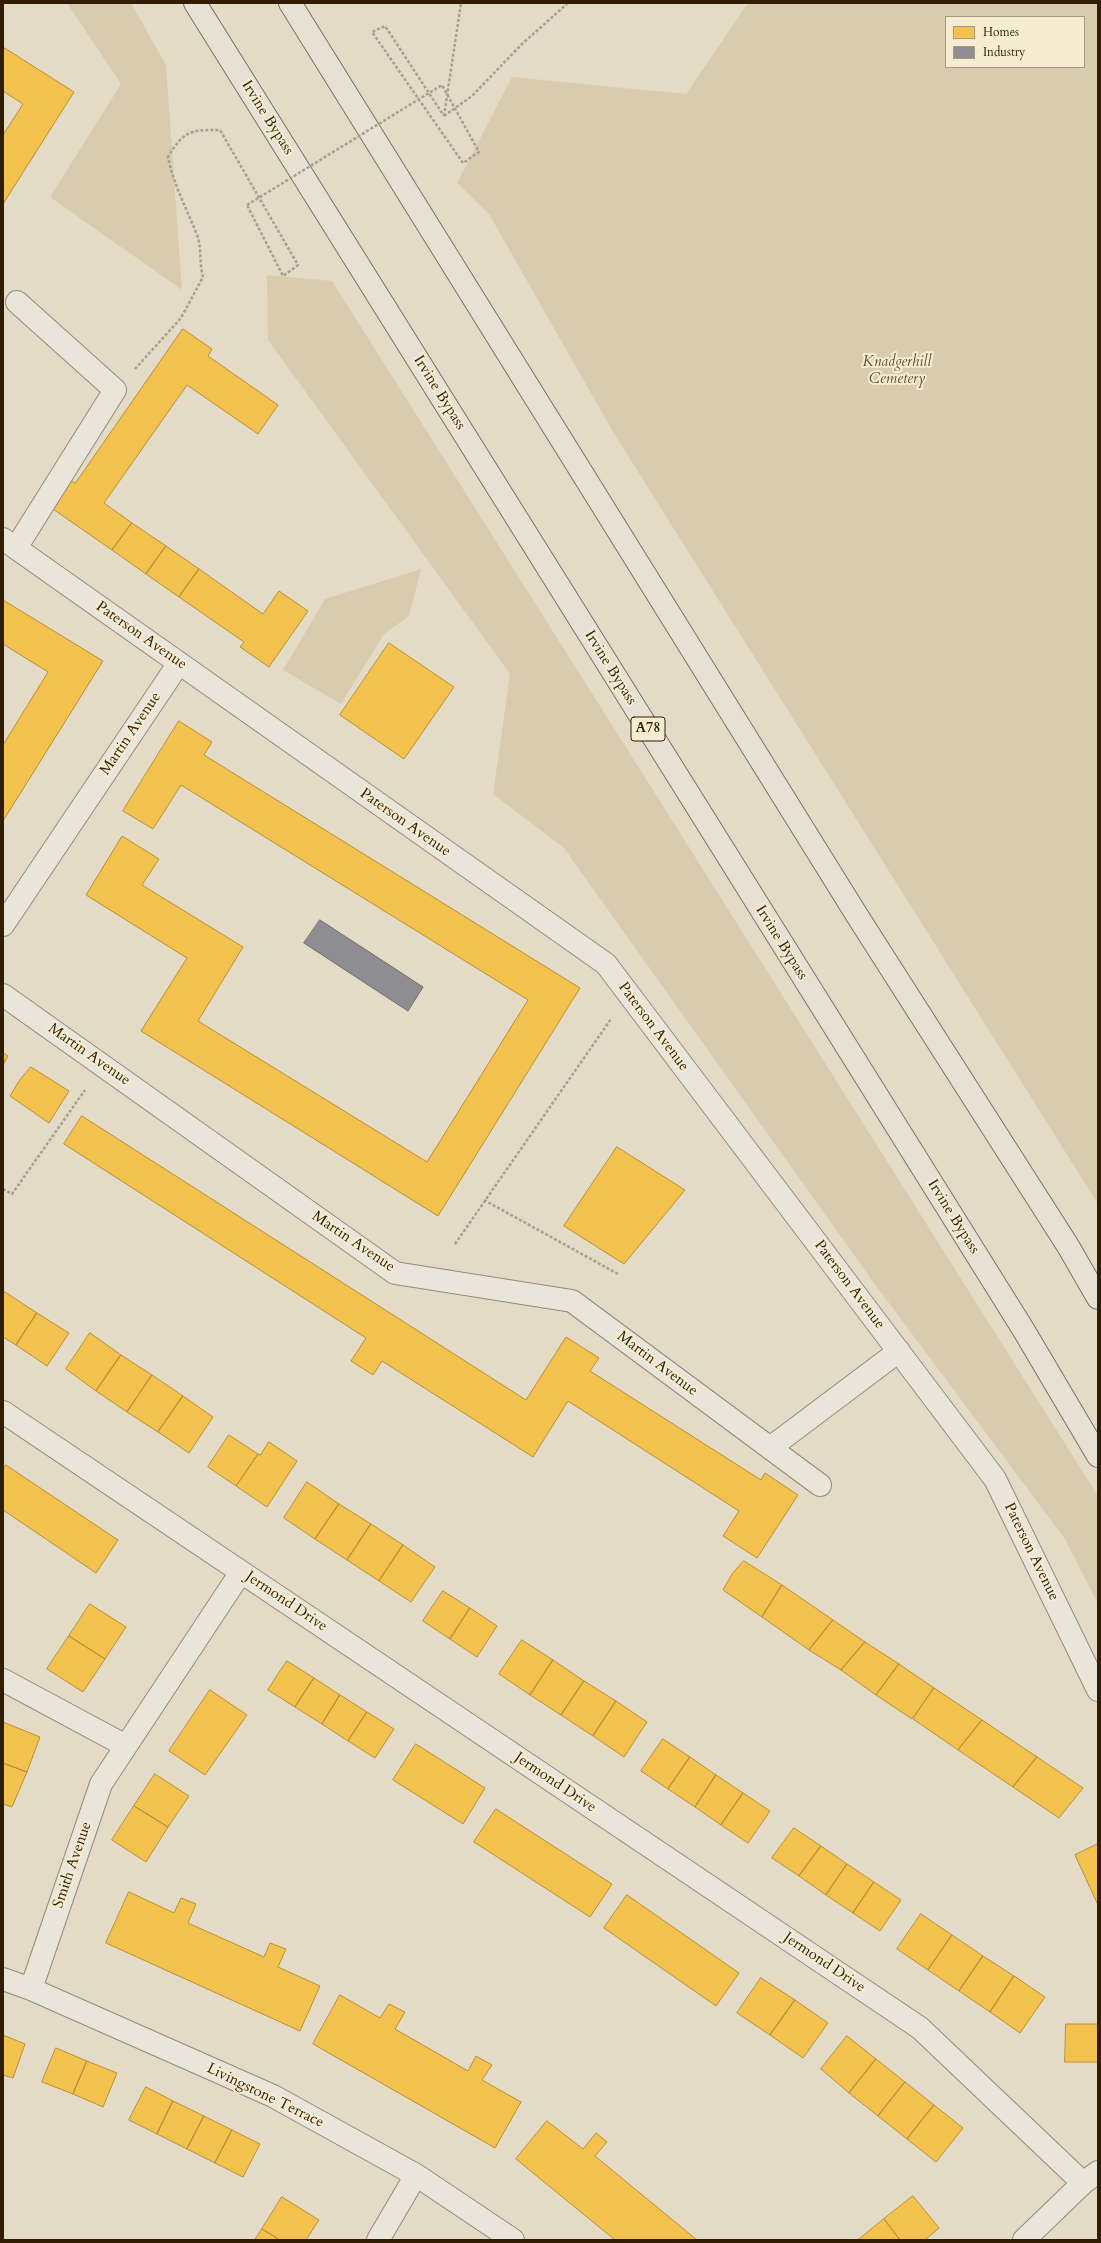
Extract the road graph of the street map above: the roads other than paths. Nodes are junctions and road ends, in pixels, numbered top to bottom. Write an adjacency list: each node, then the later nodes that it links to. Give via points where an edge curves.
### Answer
1 (195, 3): 12 (highway, Irvine Bypass / A78, via 1015,1316)
2 (290, 3): 8 (highway, via 858,917 1068,1246)
3 (18, 302): 4 (street, Paterson Avenue, via 115,390)
4 (9, 543): 5 (street, Paterson Avenue)
5 (178, 663): 6 (street, Martin Avenue); 9 (street, Paterson Avenue, via 606,964)
6 (3, 925)
7 (3, 995): 11 (street, Martin Avenue, via 395,1273 572,1301)
8 (1098, 1298)
9 (899, 1351): 11 (street); 16 (street, Paterson Avenue, via 995,1479)
10 (3, 1412): 14 (street, Jermond Drive)
11 (770, 1448): 13 (street, Martin Avenue)
12 (1098, 1456)
13 (820, 1485)
14 (241, 1572): 17 (street, Smith Avenue); 21 (street, Jermond Drive, via 920,2028)
15 (3, 1680): 17 (street)
16 (1098, 1690)
17 (126, 1746): 19 (street, Smith Avenue, via 101,1784)
18 (3, 1979): 19 (street, Livingstone Terrace)
19 (31, 1989): 20 (street, Livingstone Terrace, via 273,2096)
20 (416, 2175): 22 (street); 23 (street, Livingstone Terrace)
21 (1091, 2178): 24 (street)
22 (378, 2240)
23 (513, 2240)
24 (1024, 2240)

